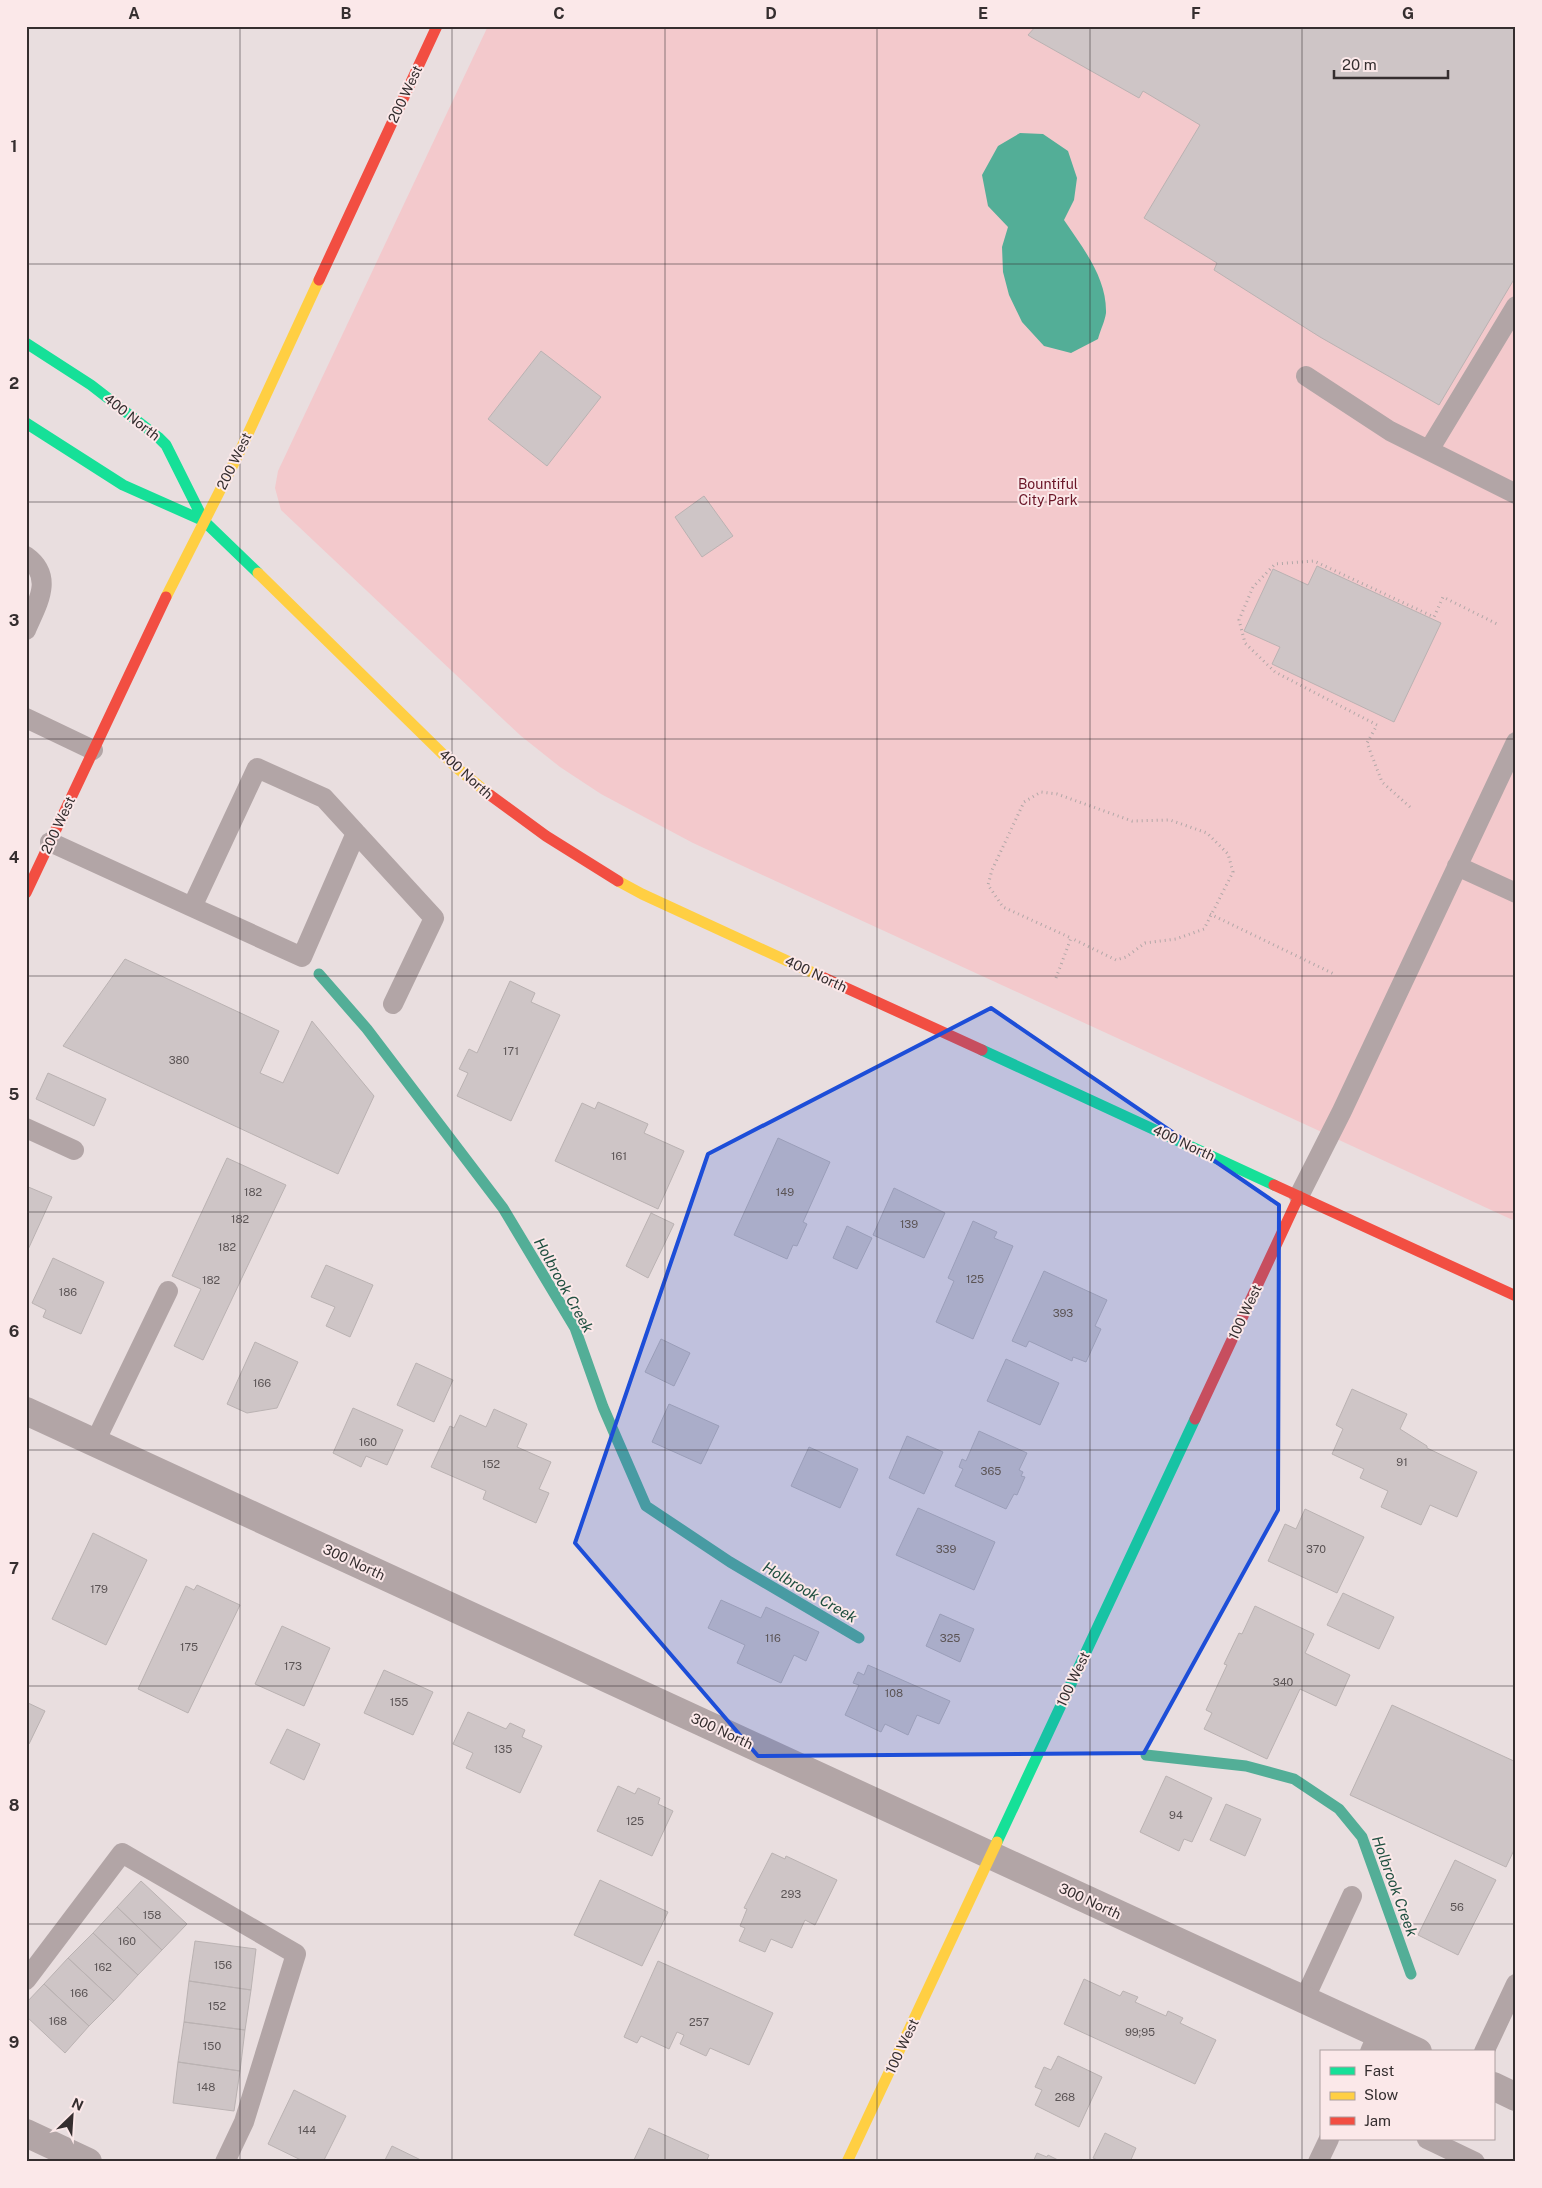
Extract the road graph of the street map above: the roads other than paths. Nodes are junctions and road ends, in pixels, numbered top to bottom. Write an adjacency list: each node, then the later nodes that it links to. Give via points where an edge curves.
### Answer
1 (437, 26): 8 (main road, 200 West, via 240,451)
2 (1516, 306): 6 (lane)
3 (26, 343): 8 (main road, 400 North, via 91,385 166,445)
4 (1306, 376): 6 (lane, via 1390,430)
5 (26, 424): 8 (main road, 400 North, via 123,485)
6 (1429, 450): 7 (lane)
7 (1516, 494)
8 (204, 521): 13 (main road, 200 West); 23 (main road, 400 North, via 457,768 565,851 642,894)
9 (26, 556): 10 (lane, via 42,575 43,591)
10 (26, 630)
11 (26, 718): 13 (lane)
12 (1516, 742): 16 (lane)
13 (93, 750): 15 (main road, 200 West)
14 (356, 834): 19 (lane, via 302,957); 19 (lane, via 324,798 257,768); 20 (lane, via 434,918)
15 (50, 842): 17 (main road, 200 West); 19 (lane)
16 (1457, 866): 18 (lane); 23 (lane, via 1342,1112)
17 (26, 893)
18 (1516, 893)
19 (192, 908)
20 (393, 1004)
21 (26, 1128): 22 (lane)
22 (74, 1150)
23 (1299, 1196): 25 (main road, 400 North); 28 (main road, 100 West)
24 (168, 1291): 27 (lane)
25 (1516, 1296)
26 (26, 1411): 27 (street, 300 North)
27 (95, 1442): 28 (street, 300 North)
28 (991, 1855): 32 (street, 300 North); 43 (main road, 100 West)
29 (1352, 1896): 32 (lane)
30 (26, 1980): 42 (lane, via 122,1853 296,1954 244,2122)
31 (1516, 1984): 35 (lane)
32 (1304, 2000): 33 (street, 300 North)
33 (1374, 2043): 34 (street, 300 North)
34 (1408, 2050)
35 (1485, 2050)
36 (1494, 2086): 37 (street)
37 (1516, 2097)
38 (26, 2133): 41 (street)
39 (1329, 2140): 44 (lane)
40 (1429, 2140): 45 (lane)
41 (88, 2162)
42 (225, 2162)
43 (848, 2162)
44 (1318, 2162)
45 (1476, 2162)

